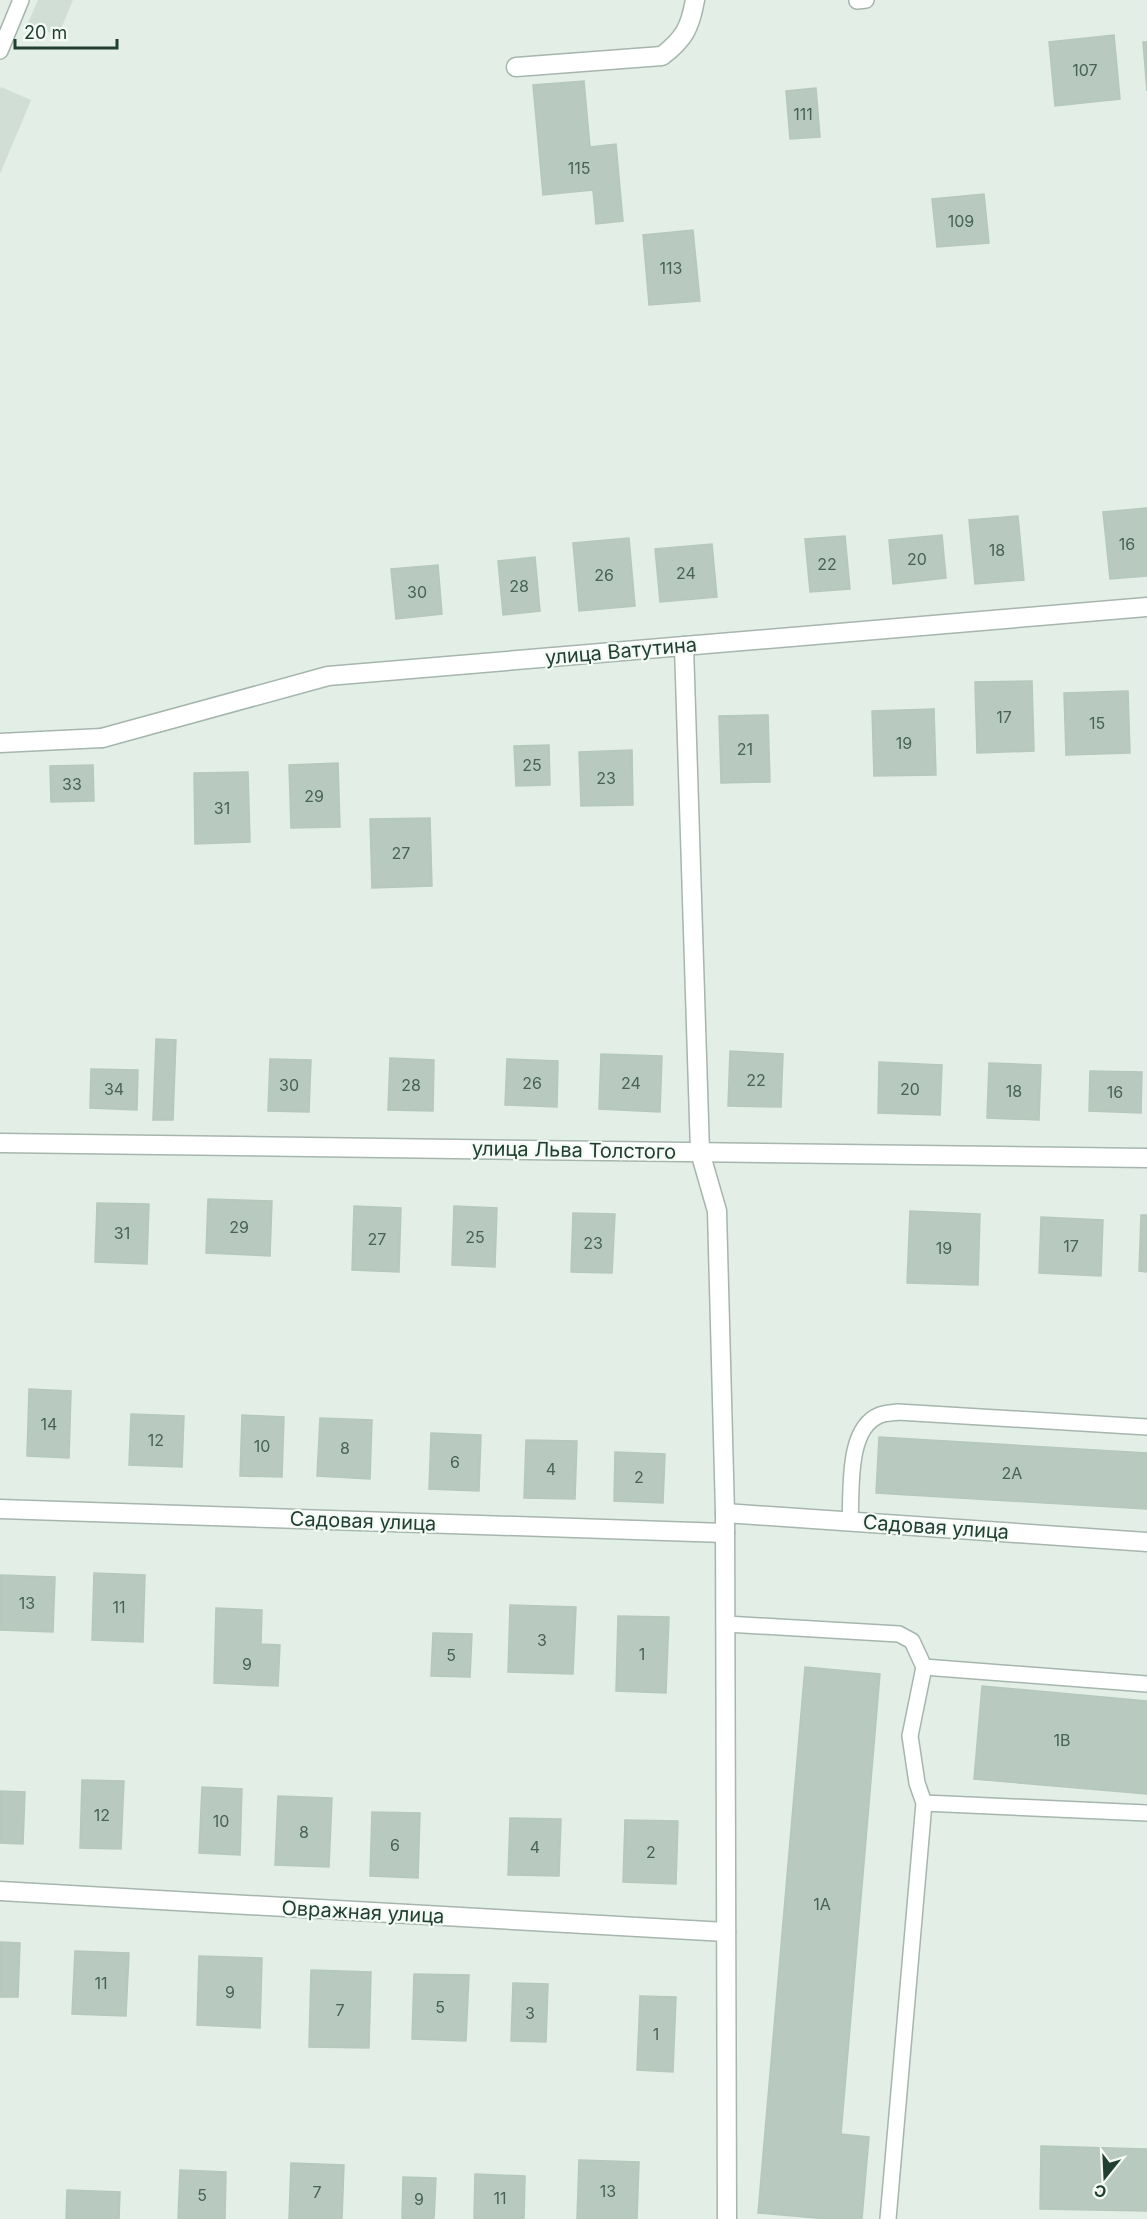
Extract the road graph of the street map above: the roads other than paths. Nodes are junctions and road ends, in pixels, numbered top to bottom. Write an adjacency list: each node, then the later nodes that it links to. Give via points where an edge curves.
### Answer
1 (21, 0): 3 (lane)
2 (695, 0): 4 (street, via 691,23 678,44 662,56)
3 (0, 51)
4 (516, 67)
5 (1147, 607): 6 (street, улица Ватутина)
6 (684, 646): 7 (street, улица Ватутина, via 328,676 102,738); 9 (street)
7 (0, 743)
8 (0, 1143): 9 (street, улица Льва Толстого)
9 (700, 1152): 10 (street, улица Льва Толстого); 13 (street, via 717,1210)
10 (1147, 1158)
11 (1147, 1427): 14 (lane, via 898,1412 879,1415 863,1427 855,1444)
12 (0, 1509): 15 (street, Садовая улица)
13 (725, 1513): 14 (street, Садовая улица); 15 (street)
14 (850, 1521): 16 (street, Садовая улица)
15 (725, 1533): 17 (street)
16 (1147, 1542)
17 (726, 1624): 18 (lane, via 899,1634 912,1641); 23 (street)
18 (924, 1667): 19 (lane); 20 (lane, via 910,1736 912,1762)
19 (1147, 1684)
20 (924, 1803): 21 (lane); 25 (lane)
21 (1147, 1813)
22 (0, 1891): 23 (street, Овражная улица)
23 (726, 1932): 24 (street)
24 (727, 2219)
25 (888, 2219)

